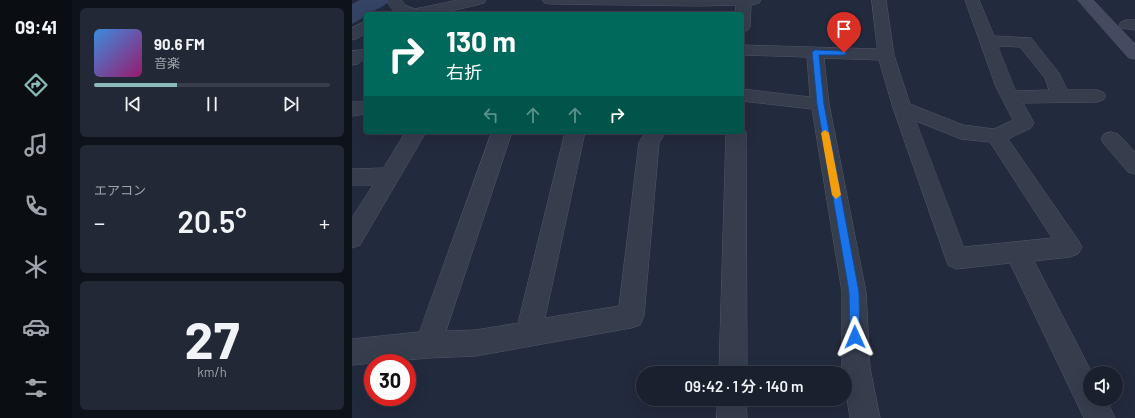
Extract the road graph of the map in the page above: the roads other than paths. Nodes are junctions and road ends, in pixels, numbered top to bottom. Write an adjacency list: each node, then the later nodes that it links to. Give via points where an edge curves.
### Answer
1 (479, 0): 10 (street)
2 (489, 0): 11 (street)
3 (550, 0): 4 (street)
4 (611, 0): 5 (street)
5 (747, 0): 12 (street)
6 (879, 0): 21 (street)
7 (972, 0): 16 (street)
8 (1085, 0): 19 (main road)
9 (1103, 0): 14 (main road)
10 (425, 12)
11 (480, 12)
12 (744, 16)
13 (364, 27): 15 (street)
14 (1132, 28)
15 (352, 35)
16 (987, 41): 24 (street, via 1025,42 1053,77); 26 (street)
17 (744, 50): 18 (street)
18 (815, 52): 21 (street); 27 (street)
19 (1135, 54)
20 (364, 55): 22 (street, via 355,56)
21 (886, 55): 29 (street)
22 (352, 60)
23 (744, 95): 27 (street)
24 (1060, 96): 25 (street); 26 (street)
25 (1097, 96)
26 (1010, 97): 36 (street, via 1024,124)
27 (820, 104): 51 (street, via 854,292 856,368)
28 (364, 108): 30 (street)
29 (902, 108): 36 (street, via 961,132); 42 (street, via 956,258)
30 (352, 109)
31 (415, 134): 39 (street)
32 (501, 134): 44 (street)
33 (575, 134): 43 (street)
34 (655, 134): 43 (street, via 650,142 631,316)
35 (736, 134): 46 (street)
36 (996, 136): 42 (street, via 1070,247)
37 (1112, 138): 38 (street)
38 (1135, 166)
39 (389, 176): 40 (street); 41 (street)
40 (352, 177)
41 (352, 238)
42 (1017, 252): 47 (street)
43 (528, 334): 44 (street, via 476,343)
44 (428, 344): 45 (street)
45 (352, 352)
46 (733, 366)
47 (1083, 385)
48 (732, 406): 50 (street)
49 (1094, 406): 52 (street)
50 (732, 418)
51 (865, 418)
52 (1100, 418)

